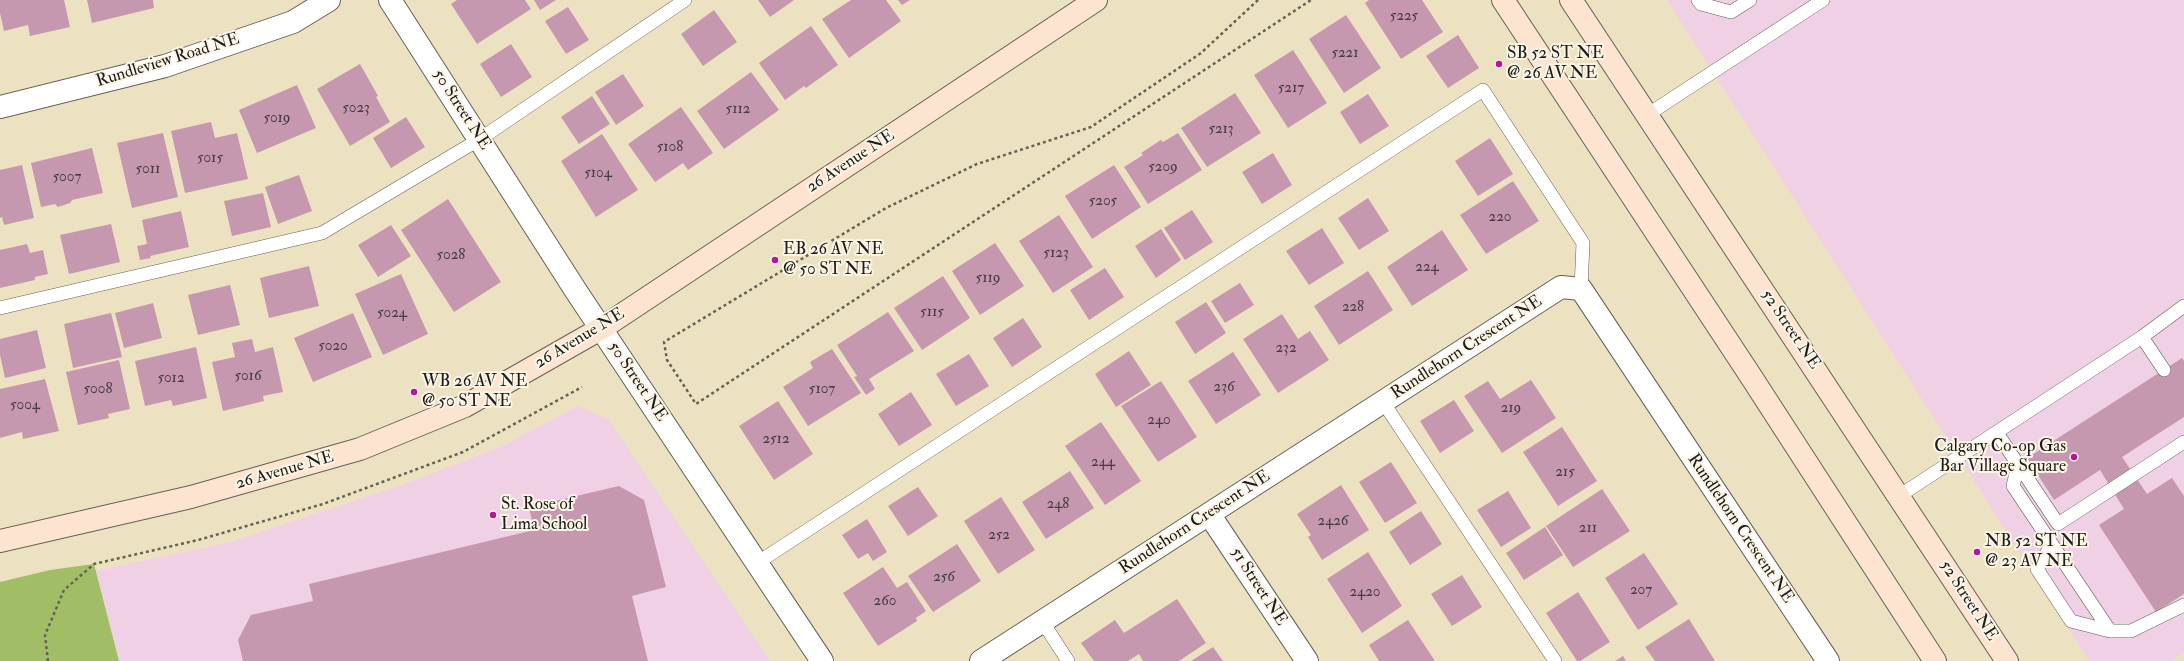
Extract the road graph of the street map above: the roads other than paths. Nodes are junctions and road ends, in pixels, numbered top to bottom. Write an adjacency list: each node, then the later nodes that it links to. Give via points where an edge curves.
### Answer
1 (329, 0): 10 (street, Rundleview Road NE, via 293,22 165,66)
2 (390, 0): 12 (street, 50 Street NE)
3 (685, 0): 12 (lane)
4 (1096, 0): 16 (main road, 26 Avenue NE)
5 (1503, 0): 37 (main road)
6 (1571, 0): 11 (main road, 52 Street NE)
7 (1698, 0): 8 (lane, via 1701,4 1731,12)
8 (1750, 0)
9 (1823, 0): 11 (lane)
10 (0, 106)
11 (1647, 115): 23 (main road, 52 Street NE)
12 (480, 139): 15 (lane, via 322,233); 16 (street, 50 Street NE)
13 (1581, 289): 19 (street, Rundlehorn Crescent NE, via 1561,288); 27 (lane, via 1583,243 1484,90); 36 (street, Rundlehorn Crescent NE)
14 (2184, 306): 17 (lane)
15 (0, 308)
16 (602, 328): 25 (main road, 26 Avenue NE, via 465,406 360,449 191,497); 27 (street, 50 Street NE)
17 (2142, 337): 18 (lane); 20 (lane)
18 (2164, 370)
19 (1383, 402): 24 (street, Rundlehorn Crescent NE); 35 (lane)
20 (1997, 433): 22 (lane); 23 (lane)
21 (2184, 442): 22 (lane, via 2058,524)
22 (2018, 465): 26 (lane, via 2013,486)
23 (1899, 496): 38 (main road, 52 Street NE)
24 (1209, 514): 29 (street, Rundlehorn Crescent NE); 34 (street, 51 Street NE)
25 (0, 541)
26 (2052, 544): 30 (lane); 30 (lane, via 2037,569 2071,621)
27 (757, 563): 31 (street, 50 Street NE)
28 (2184, 605): 30 (lane, via 2132,631)
29 (1042, 621): 32 (street, Rundlehorn Crescent NE); 33 (lane)
30 (2110, 631)
31 (822, 661)
32 (981, 661)
33 (1068, 661)
34 (1307, 661)
35 (1555, 661)
36 (1828, 661)
37 (1935, 661)
38 (2007, 661)

